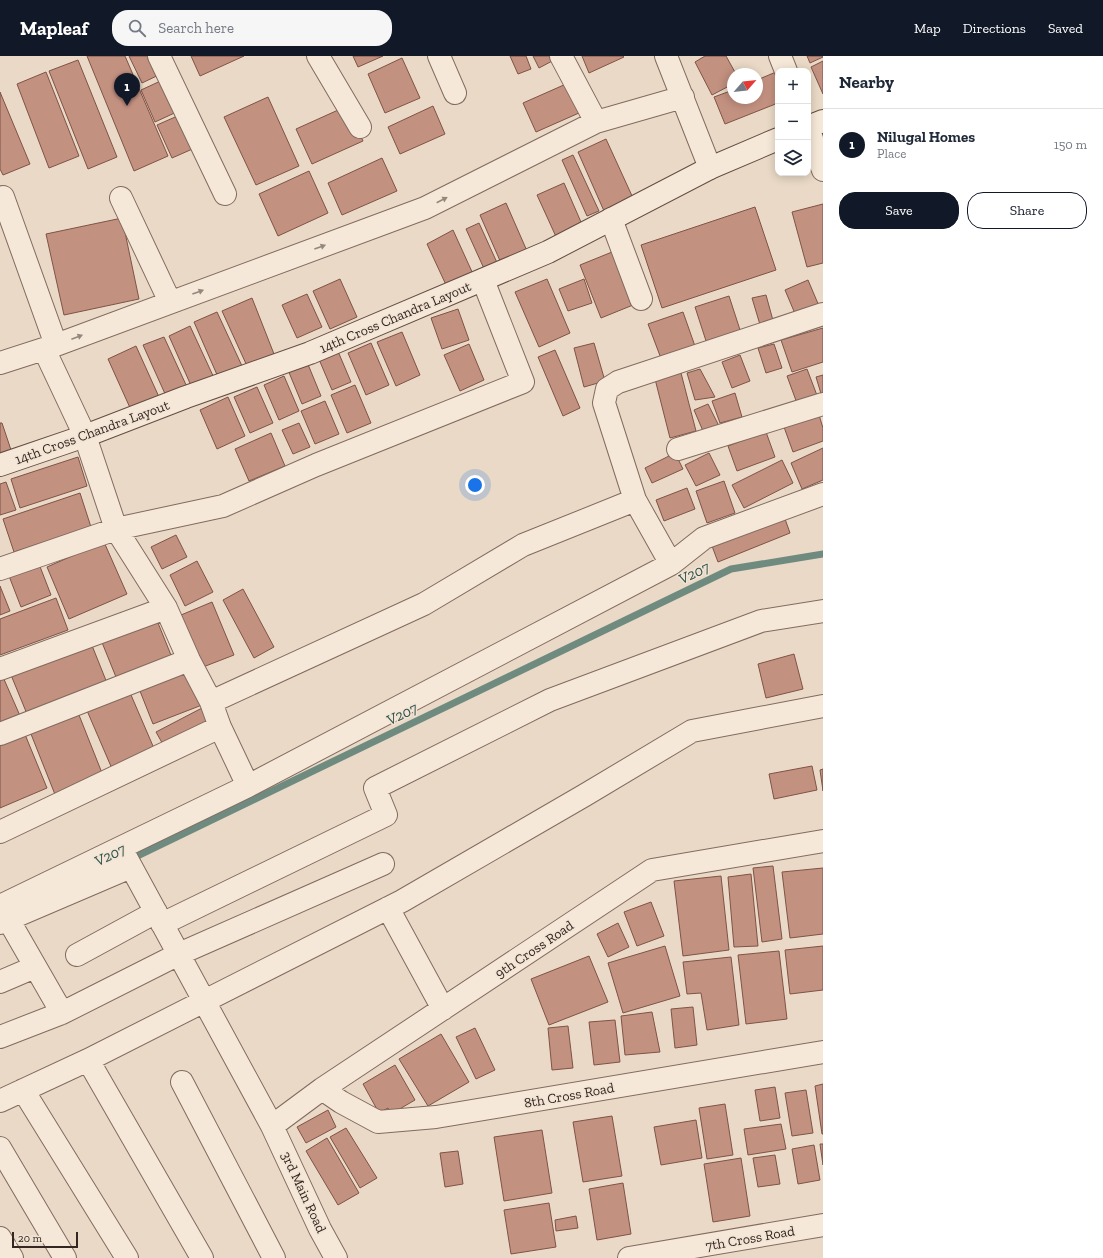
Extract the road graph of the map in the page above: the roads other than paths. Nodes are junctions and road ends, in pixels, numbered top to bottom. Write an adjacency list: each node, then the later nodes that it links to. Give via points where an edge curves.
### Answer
1 (159, 56): 18 (street)
2 (318, 56): 13 (street)
3 (439, 56): 8 (street)
4 (561, 56): 11 (street)
5 (666, 56): 9 (street)
6 (780, 56): 7 (street)
7 (785, 68)
8 (455, 93)
9 (683, 98): 11 (street); 16 (street)
10 (823, 121): 12 (street)
11 (596, 122): 24 (street, one-way to 11, via 425,208)
12 (811, 126)
13 (360, 127)
14 (811, 136): 17 (street)
15 (775, 141): 16 (street, 14th Cross Chandra Layout)
16 (710, 168): 21 (street, 14th Cross Chandra Layout)
17 (823, 170)
18 (225, 194)
19 (3, 197): 26 (street)
20 (121, 198): 24 (street)
21 (611, 219): 22 (street, 14th Cross Chandra Layout, via 548,252); 23 (street)
22 (483, 280): 29 (street, 14th Cross Chandra Layout, via 310,353); 34 (street, via 523,382 316,465 223,506)
23 (641, 299)
24 (170, 302): 26 (street, one-way to 24)
25 (823, 314): 33 (street, via 618,382 607,389 604,403)
26 (50, 347): 27 (street); 29 (street)
27 (0, 363)
28 (823, 404): 30 (street)
29 (86, 436): 31 (street, 14th Cross Chandra Layout); 34 (street)
30 (678, 449)
31 (0, 465)
32 (823, 494): 35 (street, via 704,538)
33 (635, 500): 35 (street); 41 (street, via 523,545 424,604)
34 (116, 529): 36 (street); 37 (street)
35 (671, 564): 45 (street)
36 (0, 569)
37 (166, 608): 39 (street); 40 (street)
38 (823, 611): 52 (street, via 760,622 550,700 376,788 386,815)
39 (189, 660): 41 (street); 44 (street)
40 (0, 669)
41 (211, 702): 43 (street)
42 (823, 706): 50 (street, via 692,731 585,796)
43 (220, 727): 45 (street); 46 (street)
44 (0, 734)
45 (248, 786): 48 (street)
46 (0, 832)
47 (823, 841): 58 (street, 9th Cross Road, via 652,870)
48 (126, 858): 51 (street); 52 (street, 3rd Main Road)
49 (383, 864): 53 (street)
50 (388, 908): 57 (street); 58 (street)
51 (3, 916): 55 (street)
52 (159, 918): 53 (street, 3rd Main Road); 54 (street)
53 (179, 954): 57 (street, 3rd Main Road); 59 (street)
54 (77, 955)
55 (35, 967): 56 (street); 59 (street)
56 (0, 982)
57 (205, 1002): 62 (street); 67 (street, 3rd Main Road)
58 (443, 1009): 64 (street, 9th Cross Road)
59 (62, 1013): 60 (street)
60 (0, 1037)
61 (823, 1052): 64 (street, 8th Cross Road, via 436,1117 378,1122)
62 (88, 1060): 65 (street); 74 (street)
63 (182, 1082): 75 (street)
64 (322, 1089): 67 (street, 9th Cross Road)
65 (23, 1090): 66 (street); 73 (street)
66 (0, 1101)
67 (272, 1126): 76 (street, 3rd Main Road)
68 (0, 1148): 72 (street)
69 (823, 1225): 77 (street, 7th Cross Road)
70 (0, 1238): 71 (street)
71 (12, 1258)
72 (65, 1258)
73 (127, 1258)
74 (202, 1258)
75 (274, 1258)
76 (336, 1258)
77 (629, 1258)

